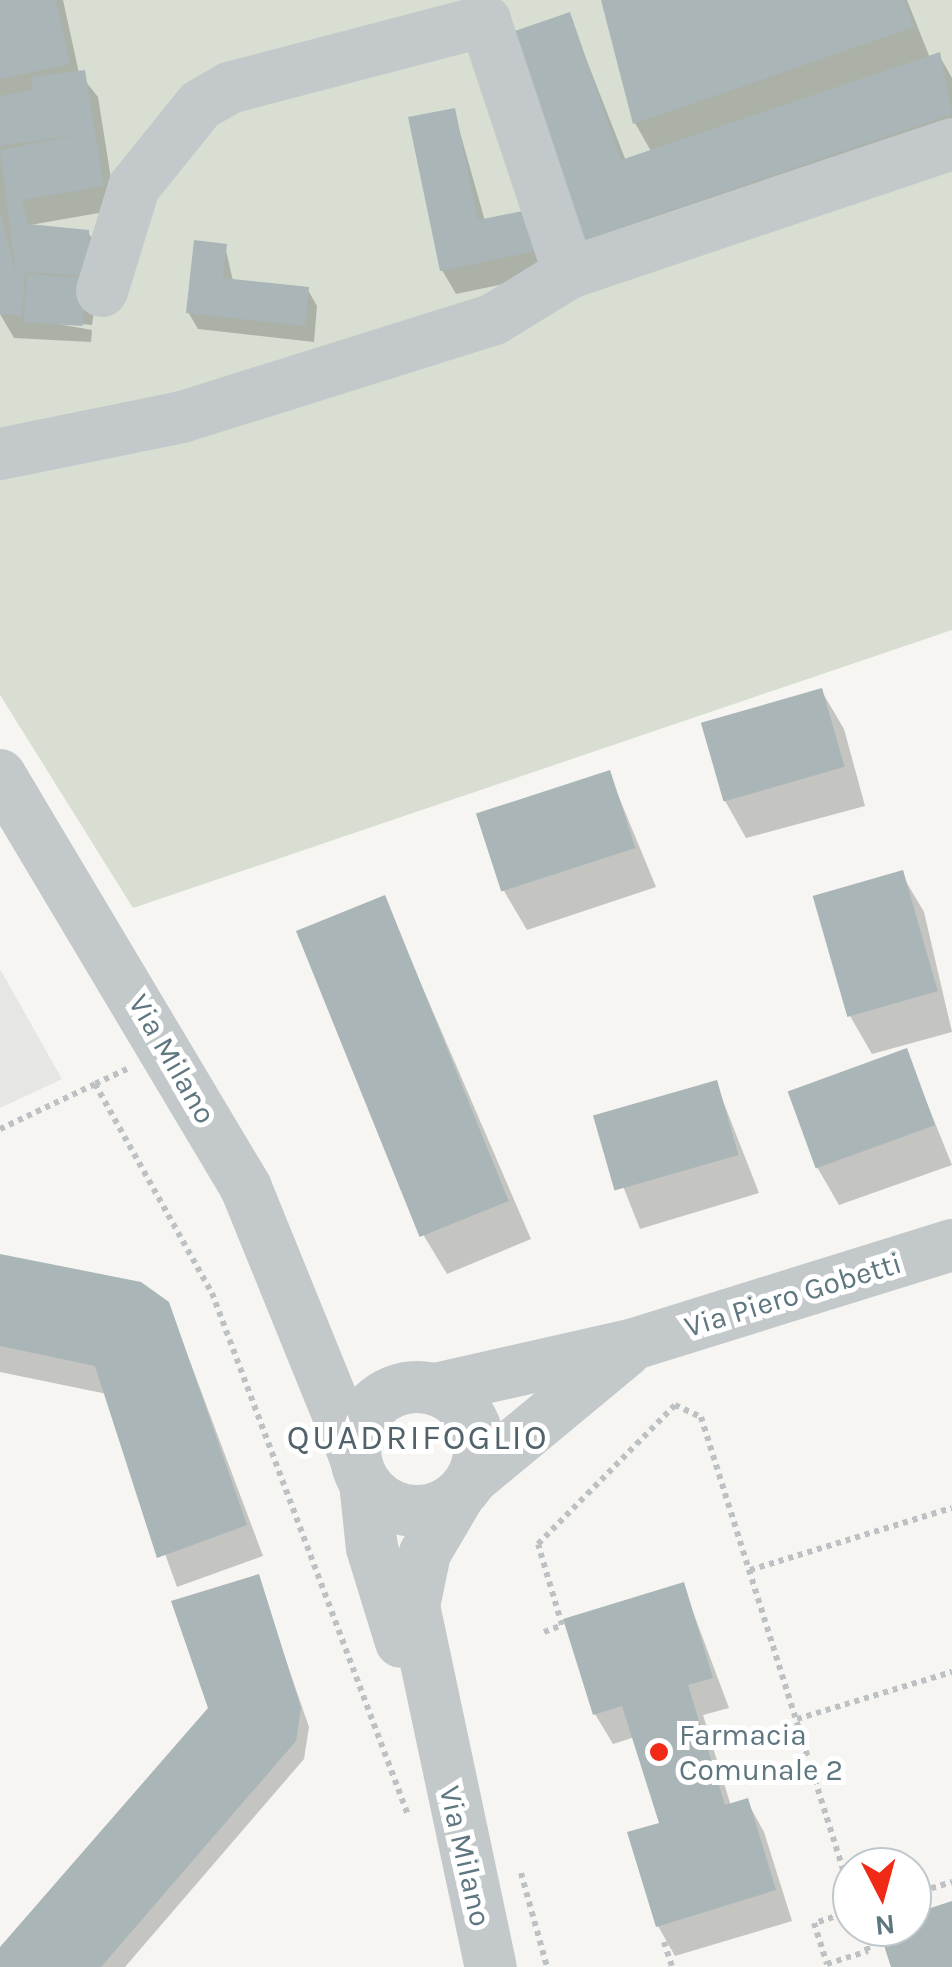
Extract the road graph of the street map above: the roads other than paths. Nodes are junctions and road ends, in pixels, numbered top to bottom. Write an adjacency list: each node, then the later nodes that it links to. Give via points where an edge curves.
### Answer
1 (952, 144): 2 (street)
2 (569, 273): 3 (street, via 484,21 229,88 200,105 134,186); 4 (street, via 494,319 182,416)
3 (102, 291)
4 (0, 454)
5 (0, 775): 8 (street, Via Milano, via 246,1188)
6 (952, 1246): 7 (street, Via Piero Gobetti)
7 (634, 1344): 9 (street, Via Piero Gobetti); 12 (street, Via Piero Gobetti)
8 (318, 1356): 10 (street, Via Milano); 11 (street, Via Milano)
9 (435, 1389): 10 (street, via 401,1388); 12 (street, via 475,1424)
10 (371, 1406): 11 (street)
11 (360, 1470): 12 (street, via 398,1508 440,1508); 13 (street, Via Milano, via 372,1548)
12 (466, 1488): 13 (street, Via Milano, via 416,1580)
13 (440, 1744): 14 (street, Via Milano)
14 (491, 1967)

